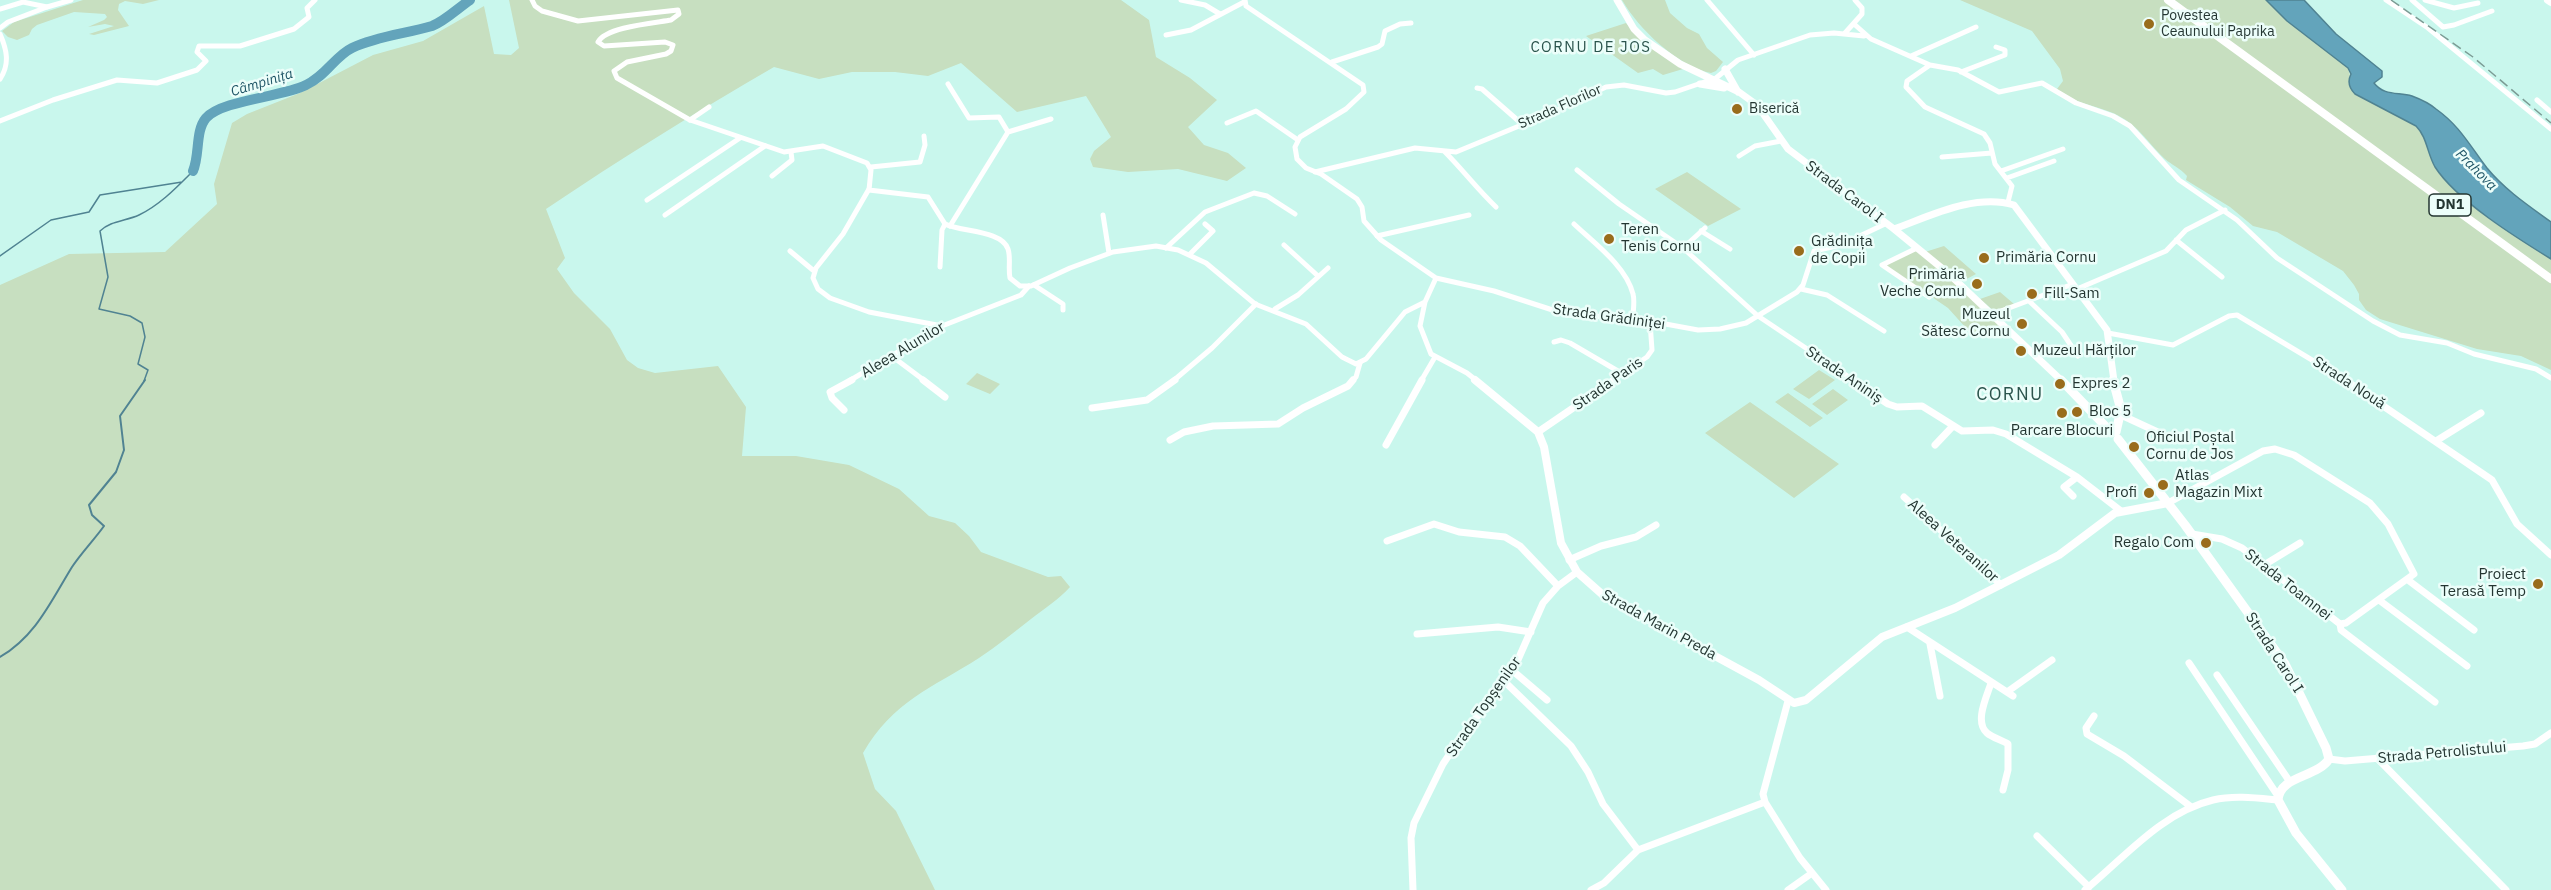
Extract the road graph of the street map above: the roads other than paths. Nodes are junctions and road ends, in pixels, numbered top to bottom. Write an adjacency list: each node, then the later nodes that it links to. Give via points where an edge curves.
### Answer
1 (71, 0): 15 (street)
2 (315, 0): 47 (street, via 307,8 307,20 291,30 239,47 199,46 197,52 206,61 196,70 157,83 117,80)
3 (532, 0): 46 (street, via 542,11 578,21 678,10 679,14 671,20 610,32 598,42 611,47 672,44 673,49 666,54 621,64 614,75)
4 (1181, 0): 18 (street, via 1205,5)
5 (1617, 0): 37 (main road, Strada Carol I, via 1641,36 1680,64)
6 (1707, 0): 30 (street)
7 (1855, 0): 20 (street, via 1863,11)
8 (2168, 0): 101 (highway, DN1)
9 (2173, 0): 97 (highway, DN1)
10 (2386, 0): 50 (street, via 2437,34)
11 (2412, 0): 17 (street, via 2443,27 2455,27)
12 (2425, 0): 14 (street, via 2454,8)
13 (1244, 1): 18 (street); 32 (street)
14 (2478, 3)
15 (47, 7): 16 (street, via 22,2); 22 (street)
16 (0, 9)
17 (2492, 11)
18 (1220, 14): 25 (street, via 1191,30)
19 (1411, 23): 32 (street, via 1385,31 1383,44 1378,47)
20 (1854, 24): 23 (street); 26 (street)
21 (1976, 27): 31 (street)
22 (0, 28)
23 (1845, 33): 26 (street); 30 (street, via 1810,35)
24 (0, 34): 29 (street)
25 (1166, 35)
26 (1864, 36): 31 (street)
27 (1996, 47): 35 (street, via 2005,50 2005,55)
28 (0, 53): 29 (street)
29 (8, 53): 36 (street)
30 (1754, 55): 34 (street)
31 (1911, 56): 33 (street)
32 (1332, 62): 54 (street, via 1360,81 1364,92 1346,109)
33 (1930, 65): 35 (street); 60 (street, via 1907,81 1908,90 1927,110 1982,133 1991,143)
34 (1725, 69): 37 (street); 41 (main road)
35 (1961, 72): 74 (street, via 1999,92 2042,83 2076,103 2119,119 2134,130 2171,173)
36 (0, 79)
37 (1712, 80): 39 (street, Strada Florilor); 41 (main road, Strada Carol I)
38 (948, 84): 51 (street, via 969,118 999,117)
39 (1700, 84): 41 (main road); 49 (street, Strada Florilor, via 1666,93 1632,86 1606,87)
40 (1477, 88): 49 (street)
41 (1739, 92): 55 (main road, Strada Carol I, via 1760,109)
42 (2537, 100): 44 (street)
43 (709, 106): 46 (street)
44 (2551, 112)
45 (1051, 119): 51 (street)
46 (690, 120): 53 (street)
47 (0, 121)
48 (1227, 123): 54 (street, via 1256,111)
49 (1522, 124): 59 (street, Strada Florilor, via 1462,150)
50 (2551, 129)
51 (1008, 132): 82 (street)
52 (924, 136): 64 (street, via 920,162)
53 (740, 138): 56 (street); 71 (street)
54 (1298, 140): 67 (street, via 1297,159)
55 (1781, 141): 61 (street, via 1755,146); 79 (main road, Strada Carol I)
56 (765, 146): 58 (street); 76 (street)
57 (2063, 149): 66 (street)
58 (791, 152): 64 (street, via 823,146); 68 (street, via 792,160)
59 (1445, 152): 67 (street, Strada Florilor, via 1415,148); 73 (street)
60 (1992, 153): 62 (street); 66 (street)
61 (1739, 156)
62 (1942, 157)
63 (2054, 161): 69 (street)
64 (871, 167): 70 (street)
65 (1577, 170): 88 (street, Strada Aniniș)
66 (2001, 171): 69 (street)
67 (1315, 172): 84 (street, via 1357,200 1365,221)
68 (772, 177)
69 (2007, 178): 72 (street, via 2012,188)
70 (869, 189): 82 (street, via 928,197); 96 (street, via 849,225)
71 (647, 200)
72 (2008, 202): 83 (main road, Strada Carol I, via 1953,209); 103 (main road)
73 (1496, 207)
74 (2225, 210): 85 (street, via 2186,230); 124 (street, via 2284,263 2386,329 2536,369)
75 (1295, 214): 87 (street, via 1267,196 1254,193 1205,212)
76 (665, 215)
77 (1102, 215): 92 (street)
78 (1469, 215): 84 (street)
79 (1887, 223): 83 (main road, Strada Carol I); 104 (street, via 1840,245 1814,251)
80 (1205, 224): 93 (street, via 1214,231)
81 (1574, 224): 113 (street, via 1627,282 1632,292)
82 (947, 225): 94 (street, via 942,230); 102 (street, via 1005,243 1009,250 1009,276)
83 (1894, 229): 89 (main road, Strada Carol I)
84 (1377, 236): 100 (street)
85 (2176, 240): 99 (street); 103 (street, via 2166,251)
86 (1284, 245): 98 (street)
87 (1166, 248): 92 (street); 93 (street)
88 (1683, 248): 90 (street, via 1703,229); 112 (street, Strada Aniniș)
89 (1917, 248): 105 (street, via 1882,265); 111 (main road, Strada Carol I)
90 (1730, 249)
91 (790, 251): 96 (street)
92 (1110, 253): 102 (street)
93 (1190, 254): 108 (street)
94 (940, 267)
95 (1328, 268): 98 (street)
96 (814, 272): 115 (street, via 816,287 832,301)
97 (2551, 274)
98 (1318, 276): 109 (street)
99 (2222, 277)
100 (1436, 278): 107 (street); 113 (street, Strada Grădiniței, via 1509,296 1560,314)
101 (2551, 279)
102 (1031, 286): 110 (street, via 1063,304); 115 (street, Aleea Alunilor, via 1021,295)
103 (2075, 287): 106 (street); 117 (main road)
104 (1801, 289): 112 (street, Strada Grădiniței); 116 (street, via 1827,295)
105 (1929, 297)
106 (2029, 301): 111 (street); 119 (street, via 2062,332)
107 (1425, 302): 121 (street, via 1420,326); 122 (street, via 1405,312)
108 (1256, 304): 109 (street); 126 (street, via 1158,394 1132,404)
109 (1275, 309): 122 (street, via 1306,323 1346,360)
110 (1063, 310)
111 (1993, 314): 132 (main road, Strada Carol I)
112 (1758, 316): 114 (street, Strada Grădiniței, via 1740,325 1709,330); 130 (street, Strada Aniniș, via 1888,404 1902,408 1922,406)
113 (1633, 318): 114 (street, Strada Grădiniței)
114 (1650, 322): 123 (street, Strada Paris, via 1650,353)
115 (942, 326): 120 (street, Aleea Alunilor)
116 (1884, 331)
117 (2108, 333): 129 (main road, via 2109,361); 135 (street, Strada Nouă, via 2173,345 2224,317 2242,317 2323,365)
118 (1554, 342): 123 (street, via 1570,343)
119 (2078, 356)
120 (893, 357): 125 (street); 127 (street, Aleea Alunilor, via 830,392)
121 (1435, 357): 131 (street, via 1467,373); 136 (street)
122 (1360, 363): 134 (street, via 1348,386 1278,424 1213,426 1184,432)
123 (1623, 374): 131 (street, Strada Paris)
124 (2551, 378)
125 (945, 397)
126 (1092, 408)
127 (844, 410)
128 (2481, 412): 135 (street)
129 (2121, 415): 132 (main road); 133 (street)
130 (1953, 426): 137 (street); 138 (street, Strada Aniniș, via 1962,431 1993,430 2006,434)
131 (1538, 432): 148 (street, Strada Marin Preda, via 1559,535)
132 (2115, 434): 141 (main road, Strada Carol I)
133 (2162, 434)
134 (1170, 440)
135 (2436, 441): 147 (street, Strada Nouă, via 2492,480 2517,524)
136 (1386, 445)
137 (1935, 445)
138 (2077, 477): 139 (street, via 2064,487); 142 (street, Strada Aniniș)
139 (2073, 496)
140 (1904, 497): 152 (street, Aleea Veteranilor)
141 (2168, 503): 142 (street); 144 (main road, Strada Carol I); 151 (street, via 2263,451 2287,452 2379,512 2413,568 2414,574)
142 (2121, 511): 152 (street, via 2059,555)
143 (1656, 525): 148 (street, via 1636,537)
144 (2192, 534): 149 (street, Strada Toamnei, via 2222,539); 175 (main road, Strada Carol I, via 2285,664)
145 (1387, 541): 153 (street, via 1434,524 1459,532 1505,537 1520,546)
146 (2300, 543): 149 (street)
147 (2551, 555)
148 (1569, 560): 150 (street, Strada Marin Preda)
149 (2264, 565): 155 (street, Strada Toamnei)
150 (1577, 572): 153 (street, Strada Topșenilor); 170 (street, Strada Marin Preda, via 1603,595 1759,680)
151 (2408, 580): 154 (street, Strada Toamnei); 157 (street)
152 (2001, 585): 156 (street)
153 (1558, 586): 158 (street, Strada Topșenilor, via 1544,603)
154 (2379, 600): 155 (street, Strada Toamnei); 163 (street)
155 (2340, 624): 171 (street, via 2341,630)
156 (1907, 627): 160 (street); 170 (street, via 1870,645 1806,700)
157 (2474, 630)
158 (1531, 632): 159 (street, via 1498,627); 164 (street, Strada Topșenilor)
159 (1417, 634)
160 (1930, 644): 167 (street); 168 (street)
161 (2052, 660): 167 (street, via 2010,694)
162 (2189, 663): 178 (street)
163 (2468, 666)
164 (1513, 671): 166 (street, Strada Topșenilor); 169 (street)
165 (2217, 675): 176 (street)
166 (1505, 682): 182 (street, via 1571,747 1603,804); 186 (street, Strada Topșenilor, via 1455,746 1414,823)
167 (1991, 683): 177 (street, via 1981,722 1989,735 2008,744)
168 (1940, 696)
169 (1547, 700)
170 (1788, 701): 179 (street)
171 (2435, 702)
172 (2094, 716): 180 (street, via 2086,728 2093,740 2124,756)
173 (2551, 733): 174 (street, Strada Petrolistului, via 2535,744 2523,746)
174 (2377, 758): 175 (street, Strada Petrolistului, via 2345,762); 191 (street)
175 (2329, 759): 176 (main road, via 2323,768)
176 (2290, 782): 178 (main road)
177 (2003, 790)
178 (2278, 798): 180 (street, via 2238,797); 190 (main road, via 2292,826)
179 (1765, 802): 182 (street); 183 (street)
180 (2190, 806): 185 (street, via 2146,837)
181 (2037, 836): 185 (street)
182 (1638, 850): 184 (street)
183 (1812, 873): 188 (street); 189 (street)
184 (1606, 886): 187 (street)
185 (2087, 888)
186 (1413, 890)
187 (1591, 890)
188 (1788, 890)
189 (1826, 890)
190 (2342, 890)
191 (2506, 890)

